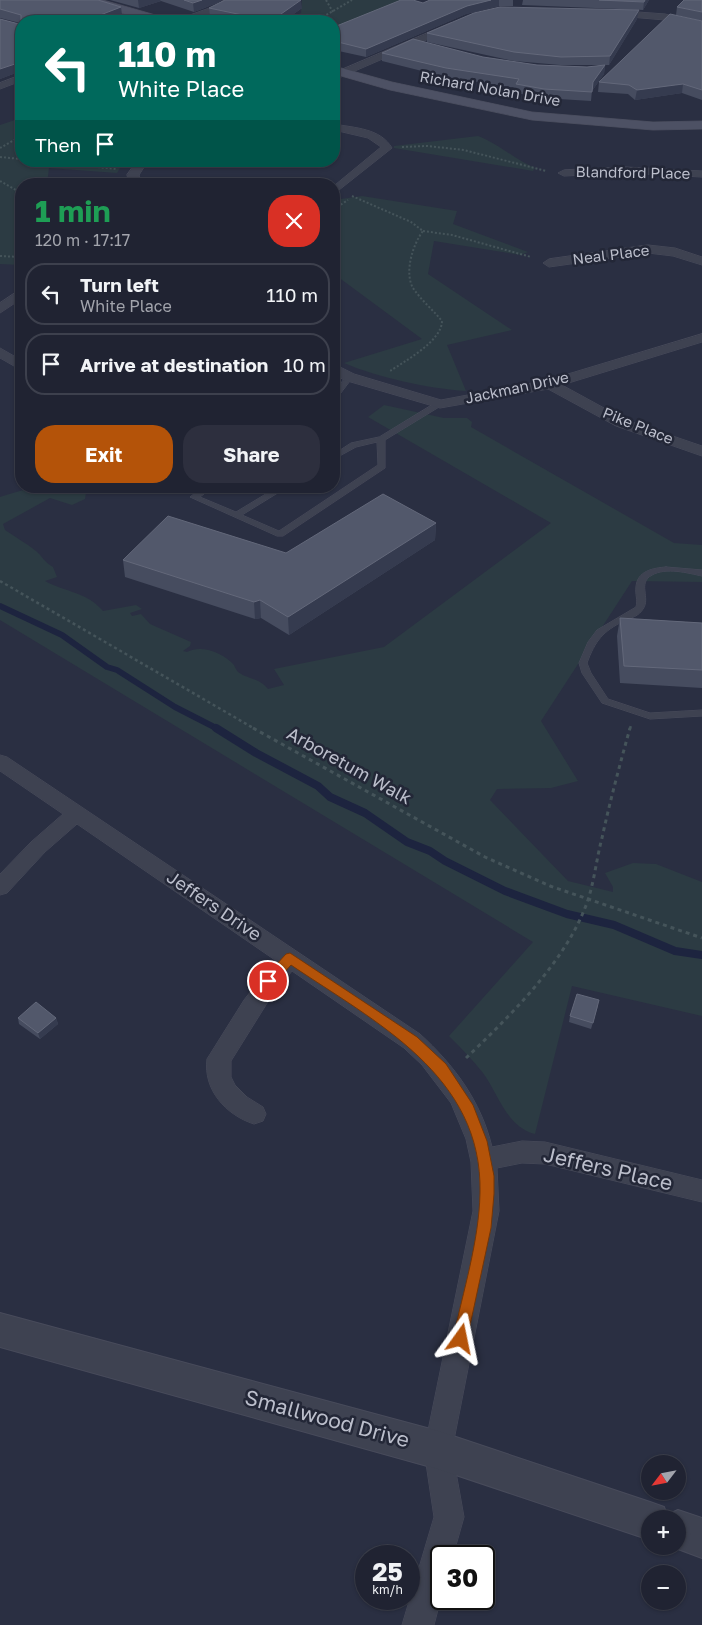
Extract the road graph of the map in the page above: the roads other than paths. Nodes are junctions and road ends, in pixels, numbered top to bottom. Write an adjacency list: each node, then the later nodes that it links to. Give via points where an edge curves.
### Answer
1 (90, 0): 4 (main road)
2 (230, 0): 5 (street, via 221,7)
3 (599, 13): 7 (street, via 657,16)
4 (141, 15)
5 (196, 15)
6 (462, 22): 8 (street)
7 (702, 26)
8 (413, 43): 9 (street); 10 (street)
9 (430, 48)
10 (340, 72)
11 (340, 74): 14 (main road, Richard Nolan Drive, via 532,116 653,126)
12 (15, 80): 13 (street)
13 (0, 86)
14 (702, 125)
15 (340, 128): 20 (street, via 374,137 387,148)
16 (138, 167): 19 (street)
17 (564, 173): 18 (street, Blandford Place, via 625,170)
18 (702, 174)
19 (134, 178)
20 (340, 186)
21 (702, 261): 22 (street, Neal Place, via 675,252 648,249)
22 (548, 263)
23 (15, 298): 24 (street)
24 (0, 309)
25 (702, 338): 30 (street, Jackman Drive)
26 (0, 352): 27 (street)
27 (15, 362)
28 (340, 372): 29 (street, Jackman Drive)
29 (349, 377): 31 (lane); 32 (street, Jackman Drive)
30 (550, 384): 32 (street, Jackman Drive); 34 (street, Pike Place, via 621,423)
31 (340, 388)
32 (440, 404): 33 (lane)
33 (381, 439): 35 (lane, via 354,445); 38 (lane, via 382,466 280,534)
34 (702, 451)
35 (340, 453)
36 (200, 493): 38 (lane, via 194,497)
37 (273, 493): 38 (lane)
38 (236, 515)
39 (702, 573): 40 (lane, via 669,570 645,575 640,586 642,601 638,611 602,628 583,663 606,701 650,716)
40 (702, 713)
41 (0, 762): 42 (street, Jeffers Drive)
42 (77, 813): 43 (street, via 38,847); 44 (street, Jeffers Drive)
43 (0, 887)
44 (290, 958): 45 (street, via 263,989 219,1059 219,1079 234,1100); 46 (street, Jeffers Drive, via 432,1058 466,1105)
45 (254, 1114)
46 (484, 1158): 47 (street, Jeffers Place, via 545,1152); 49 (street, Jeffers Drive, via 487,1194 484,1228)
47 (702, 1192)
48 (0, 1330): 49 (street, Smallwood Drive)
49 (438, 1450): 50 (street, Smallwood Drive); 53 (street, via 449,1517)
50 (641, 1518)
51 (686, 1533): 52 (street)
52 (702, 1538)
53 (418, 1625)

